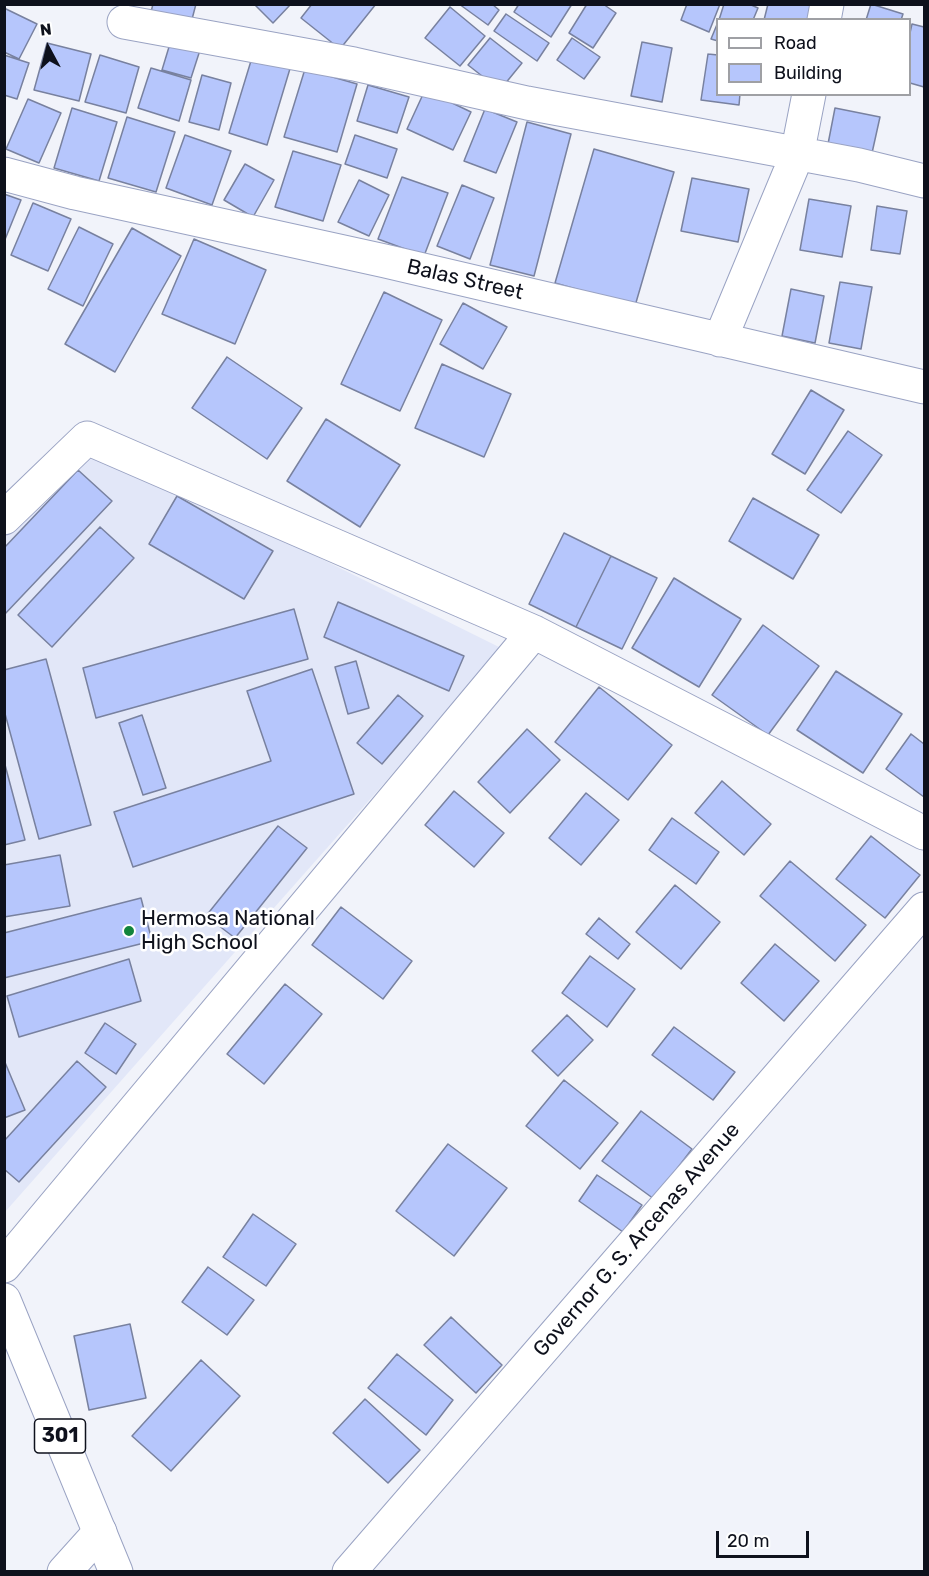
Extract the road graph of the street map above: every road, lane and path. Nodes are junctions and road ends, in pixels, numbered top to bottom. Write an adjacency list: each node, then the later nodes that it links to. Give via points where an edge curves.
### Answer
1 (124, 22): 3 (street, via 354,64 527,103)
2 (809, 96): 3 (street)
3 (797, 155): 5 (street); 6 (street)
4 (4, 174): 6 (street, Balas Street, via 75,194 385,261)
5 (924, 181)
6 (720, 340): 7 (street, Balas Street)
7 (924, 387)
8 (4, 518): 9 (street, via 87,438)
9 (534, 632): 10 (street); 12 (street)
10 (924, 833)
11 (924, 909): 17 (street, Governor G. S. Arcenas Avenue)
12 (4, 1266)
13 (4, 1299): 14 (street, 301)
14 (100, 1533): 15 (street); 16 (street, 301)
15 (64, 1572)
16 (116, 1572)
17 (349, 1572)

